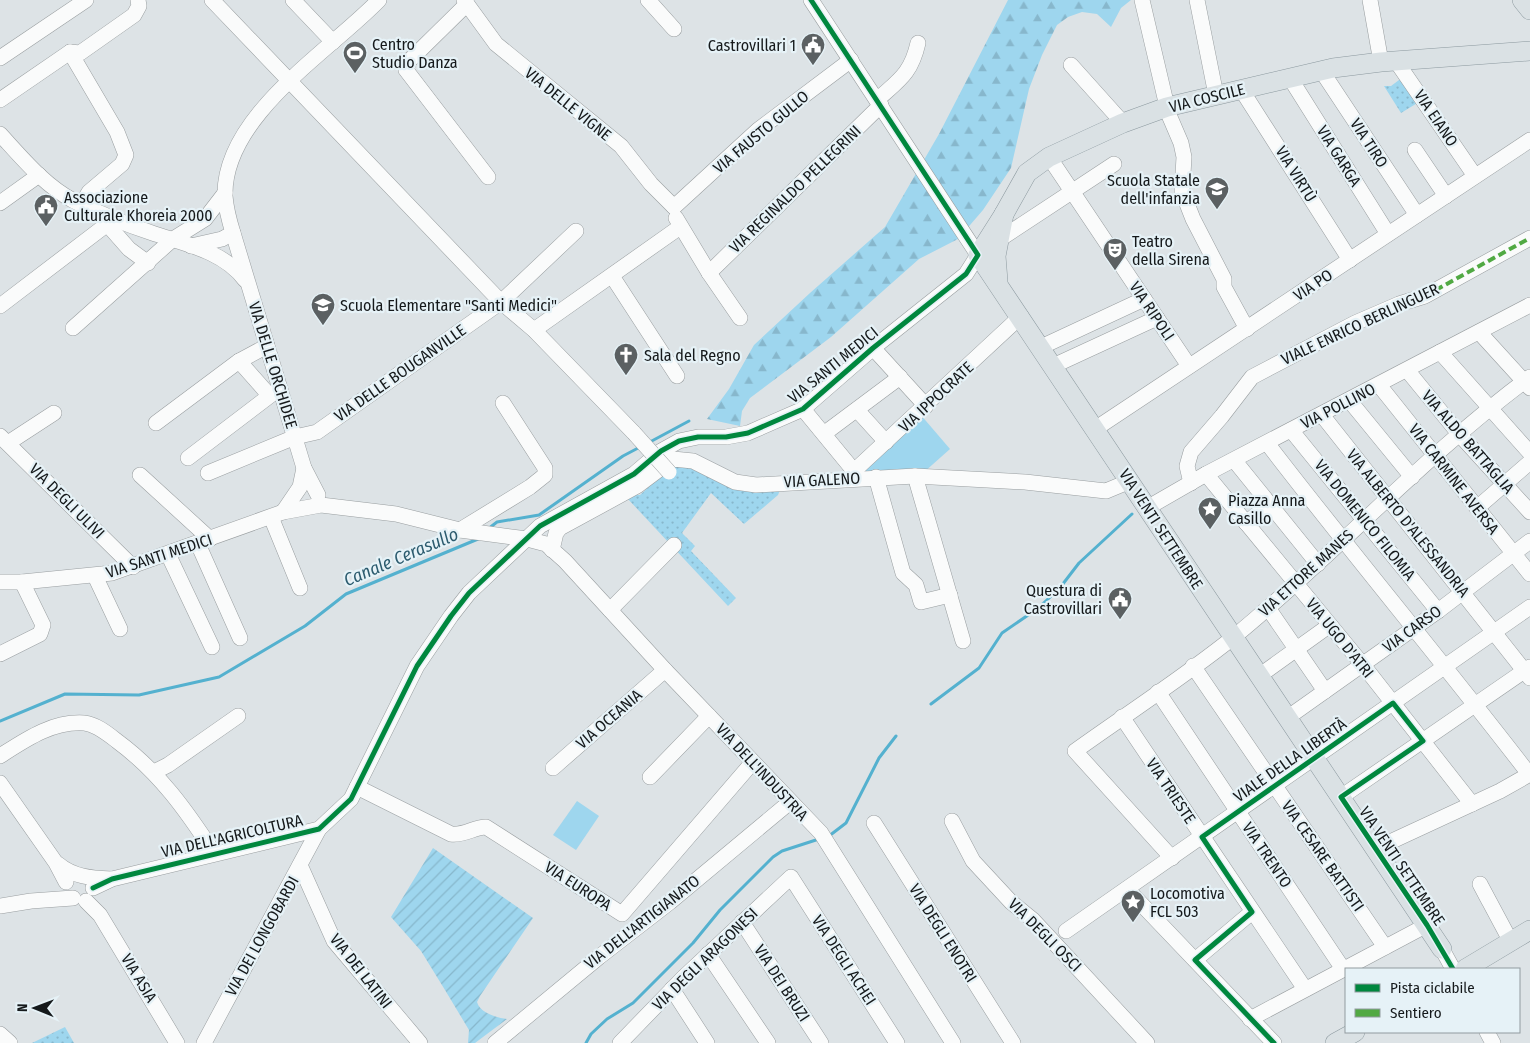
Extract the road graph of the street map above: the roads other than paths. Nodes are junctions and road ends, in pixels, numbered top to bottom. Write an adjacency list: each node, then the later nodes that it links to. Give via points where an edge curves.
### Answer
1 (86, 0): 19 (street)
2 (138, 0): 18 (street, via 139,6 134,15 80,53)
3 (293, 0): 15 (street)
4 (378, 0): 15 (street)
5 (648, 0): 14 (street)
6 (811, 0): 20 (street)
7 (1142, 0): 30 (street)
8 (1197, 0): 27 (street)
9 (1370, 0): 21 (street)
10 (1522, 0): 13 (main road)
11 (465, 2): 39 (street, via 409,61 406,70); 45 (street, VIA DELLE VIGNE, via 496,44 621,146)
12 (220, 3): 25 (street)
13 (1530, 10)
14 (674, 29)
15 (333, 42): 25 (street)
16 (918, 43): 29 (street, VIA REGINALDO PELLEGRINI, via 907,74)
17 (1526, 51): 21 (main road, VIA COSCILE)
18 (70, 52): 28 (street); 44 (street, via 117,132 126,155 122,164 90,192)
19 (0, 58)
20 (851, 60): 29 (street); 45 (street, VIA FAUSTO GULLO, via 758,130)
21 (1389, 61): 23 (main road, VIA COSCILE); 38 (street, VIA EIANO)
22 (1070, 65): 31 (street)
23 (1321, 70): 24 (main road, VIA COSCILE); 47 (street, VIA TIRO)
24 (1290, 78): 26 (main road, VIA COSCILE); 52 (street, VIA GARGA)
25 (289, 80): 41 (street, via 257,115 239,143); 65 (street)
26 (1241, 89): 27 (main road, VIA COSCILE); 58 (street, VIA VIRTÙ)
27 (1216, 95): 30 (main road, VIA COSCILE)
28 (0, 100)
29 (879, 102): 57 (street); 60 (street, VIA REGINALDO PELLEGRINI)
30 (1167, 107): 31 (main road, VIA COSCILE); 72 (street, via 1184,157 1182,191 1224,280 1224,287)
31 (1123, 123): 35 (main road, VIA COSCILE)
32 (0, 134): 37 (street)
33 (1530, 140): 38 (street, VIA PO)
34 (1415, 150): 42 (street)
35 (1049, 157): 40 (street, VIA RIPOLI); 46 (main road, VIA COSCILE, via 1027,173)
36 (1114, 164): 40 (street)
37 (39, 175): 43 (street); 44 (street)
38 (1475, 176): 42 (street, VIA PO)
39 (488, 177)
40 (1072, 191): 56 (street); 64 (street, VIA RIPOLI)
41 (225, 193): 51 (street, VIA DELLE ORCHIDEE); 53 (street)
42 (1446, 196): 47 (street, VIA PO)
43 (0, 203)
44 (82, 204): 48 (street)
45 (674, 207): 49 (street)
46 (1004, 214): 56 (main road, VIA COSCILE); 57 (main road)
47 (1417, 215): 52 (street, VIA PO)
48 (110, 222): 55 (street); 59 (street, via 129,249); 67 (street)
49 (680, 227): 60 (street); 61 (street)
50 (576, 231): 65 (street, VIA DELLE BOUGANVILLE)
51 (233, 233): 53 (street, via 222,239); 63 (street, VIA DELLE ORCHIDEE)
52 (1388, 234): 58 (street, VIA PO)
53 (190, 238): 55 (street); 63 (street, via 232,266)
54 (1530, 238): 120 (street, VIALE ENRICO BERLINGUER, via 1425,296 1356,323 1252,377 1191,452 1187,471)
55 (174, 239): 59 (street)
56 (1000, 239): 62 (main road, VIA COSCILE, via 996,256)
57 (973, 247): 62 (main road, VIA VENTI SETTEMBRE); 77 (street, VIA SANTI MEDICI, via 966,274)
58 (1350, 260): 72 (street, VIA PO)
59 (148, 264): 71 (street)
60 (709, 273): 69 (street)
61 (612, 276): 73 (street); 83 (street)
62 (998, 282): 68 (main road, VIA VENTI SETTEMBRE)
63 (248, 285): 75 (street, VIA DELLE ORCHIDEE)
64 (1144, 298): 70 (street, VIA RIPOLI); 76 (street)
65 (502, 302): 73 (street); 101 (street, VIA DELLE BOUGANVILLE, via 317,432)
66 (1530, 305): 74 (street, VIA POLLINO)
67 (0, 306)
68 (1021, 316): 76 (main road, VIA VENTI SETTEMBRE); 90 (street, VIA IPPOCRATE)
69 (740, 318)
70 (1157, 318): 80 (street); 81 (street, VIA RIPOLI)
71 (73, 328)
72 (1247, 329): 81 (street, VIA PO)
73 (534, 330): 111 (street, bridge)
74 (1479, 332): 78 (street, VIA POLLINO); 85 (street)
75 (267, 346): 79 (street); 87 (street, VIA DELLE ORCHIDEE)
76 (1040, 347): 80 (main road, VIA VENTI SETTEMBRE)
77 (873, 348): 84 (street); 91 (street, VIA SANTI MEDICI)
78 (1440, 352): 82 (street, VIA POLLINO); 92 (street)
79 (239, 361): 87 (street); 96 (street)
80 (1053, 366): 97 (main road, VIA VENTI SETTEMBRE)
81 (1189, 366): 97 (street, VIA PO)
82 (1407, 370): 86 (street, VIA POLLINO); 100 (street, VIA ALDO BATTAGLIA)
83 (677, 376)
84 (900, 377): 90 (street); 93 (street)
85 (1528, 382): 92 (street, VIA ETTORE MANES)
86 (1379, 385): 88 (street, VIA POLLINO); 106 (street, VIA CARMINE AVERSA)
87 (274, 392): 101 (street, VIA DELLE ORCHIDEE); 107 (street)
88 (1350, 400): 95 (street, VIA POLLINO); 118 (street)
89 (503, 403): 133 (street, via 545,468 545,475)
90 (926, 406): 102 (street, VIA IPPOCRATE)
91 (803, 409): 99 (street); 134 (street, VIA SANTI MEDICI, via 748,433 679,441 661,450 634,474 540,526)
92 (1490, 409): 100 (street, VIA ETTORE MANES); 105 (street)
93 (857, 410): 99 (street); 102 (street)
94 (54, 413): 104 (street)
95 (1322, 415): 98 (street, VIA POLLINO); 123 (street, VIA ALBERTO D'ALESSANDRIA)
96 (156, 423)
97 (1095, 429): 119 (main road, VIA VENTI SETTEMBRE)
98 (1291, 430): 103 (street, VIA POLLINO); 131 (street, VIA DOMENICO FILOMIA)
99 (824, 433): 115 (street)
100 (1460, 435): 106 (street, VIA ETTORE MANES); 121 (street, VIA ALDO BATTAGLIA)
101 (295, 437): 110 (street, VIA DELLE ORCHIDEE); 112 (street, VIA DELLE BOUGANVILLE)
102 (886, 442): 115 (street, VIA IPPOCRATE)
103 (1267, 443): 108 (street, VIA POLLINO); 135 (street)
104 (4, 445): 143 (street, VIA DEGLI ULIVI)
105 (1530, 453)
106 (1436, 455): 118 (street, VIA ETTORE MANES); 128 (street, VIA CARMINE AVERSA)
107 (188, 458)
108 (1234, 460): 113 (street, VIA POLLINO); 124 (street)
109 (1530, 462): 121 (street)
110 (304, 468): 122 (street, VIA DELLE ORCHIDEE); 129 (street, via 300,487)
111 (669, 472)
112 (208, 473)
113 (1206, 474): 120 (street, VIA POLLINO); 132 (street, VIA UGO D'ATRI)
114 (140, 475): 137 (street)
115 (855, 475): 117 (street, VIA GALENO); 139 (street, VIA GALENO, via 756,485 735,482 693,461 673,459 637,486 560,528)
116 (915, 476): 117 (street, VIA GALENO); 119 (street, VIA GALENO, via 1025,482 1106,492); 151 (street)
117 (876, 477): 151 (street, via 903,573 916,586 920,602)
118 (1412, 478): 123 (street, VIA ETTORE MANES)
119 (1130, 481): 127 (main road, VIA VENTI SETTEMBRE)
120 (1191, 483): 127 (street, VIA POLLINO)
121 (1505, 484): 128 (street); 130 (street, VIA ALDO BATTAGLIA)
122 (318, 494): 125 (street); 126 (street, VIA SANTI MEDICI); 129 (street, VIA SANTI MEDICI)
123 (1388, 499): 131 (street, VIA ETTORE MANES); 150 (street, VIA ALBERTO D'ALESSANDRIA)
124 (1270, 504): 132 (street); 142 (street)
125 (307, 506): 126 (street, VIA SANTI MEDICI); 129 (street, VIA SANTI MEDICI, via 296,511)
126 (341, 506): 133 (street, VIA SANTI MEDICI, via 396,514)
127 (1147, 508): 160 (main road, VIA VENTI SETTEMBRE)
128 (1477, 508): 141 (street, VIA CARMINE AVERSA)
129 (282, 511): 137 (street, VIA SANTI MEDICI); 149 (street)
130 (1530, 512)
131 (1365, 520): 135 (street, VIA ETTORE MANES); 155 (street, VIA DOMENICO FILOMIA)
132 (1246, 523): 148 (street, VIA UGO D'ATRI)
133 (460, 530): 134 (street, VIA SANTI MEDICI)
134 (527, 539): 139 (street, VIA DELL'INDUSTRIA, via 546,544); 189 (street, VIA DELL'AGRICOLTURA, via 469,593 451,616 417,666)
135 (1342, 541): 142 (street, VIA ETTORE MANES); 158 (street)
136 (1530, 541): 141 (street, VIA CARSO)
137 (204, 542): 140 (street, VIA SANTI MEDICI); 161 (street)
138 (674, 545): 154 (street)
139 (552, 550): 154 (street, VIA DELL'INDUSTRIA)
140 (168, 554): 143 (street, VIA SANTI MEDICI); 163 (street)
141 (1514, 554): 144 (street, VIA CARMINE AVERSA); 150 (street, VIA CARSO)
142 (1318, 564): 148 (street, VIA ETTORE MANES)
143 (133, 567): 145 (street, VIA SANTI MEDICI)
144 (1530, 574)
145 (95, 576): 147 (street, VIA SANTI MEDICI); 157 (street)
146 (0, 582): 147 (street, VIA SANTI MEDICI)
147 (22, 582): 165 (street, via 43,630)
148 (1295, 583): 153 (street, VIA ETTORE MANES); 156 (street, VIA UGO D'ATRI)
149 (300, 588)
150 (1464, 592): 155 (street, VIA CARSO); 159 (street, VIA ALBERTO D'ALESSANDRIA)
151 (950, 595): 162 (street)
152 (1530, 607): 159 (street, VIALE DELLA LIBERTÀ)
153 (1268, 608): 160 (street, VIA ETTORE MANES); 164 (street)
154 (610, 610): 169 (street, VIA DELL'INDUSTRIA)
155 (1438, 611): 158 (street, VIA CARSO)
156 (1330, 625): 164 (street); 166 (street, VIA UGO D'ATRI)
157 (120, 629)
158 (1413, 629): 166 (street, VIA CARSO); 168 (street)
159 (1498, 629): 168 (street, VIALE DELLA LIBERTÀ); 170 (street, VIA ALBERTO D'ALESSANDRIA)
160 (1233, 637): 167 (street, VIA ETTORE MANES); 171 (main road, VIA VENTI SETTEMBRE)
161 (240, 638)
162 (963, 641)
163 (212, 647)
164 (1297, 650): 171 (street); 172 (street)
165 (0, 654)
166 (1363, 665): 172 (street, VIA CARSO); 174 (street, VIA UGO D'ATRI)
167 (1193, 666): 173 (street, VIA ETTORE MANES); 190 (street, VIA CESARE BATTISTI)
168 (1444, 667): 174 (street, VIALE DELLA LIBERTÀ); 175 (street)
169 (665, 670): 177 (street, VIA DELL'INDUSTRIA); 184 (street, VIA OCEANIA)
170 (1528, 672): 175 (street)
171 (1259, 676): 179 (main road, VIA VENTI SETTEMBRE)
172 (1325, 691): 179 (street, VIA CARSO)
173 (1158, 692): 178 (street, VIA ETTORE MANES); 194 (street, VIA TRENTO)
174 (1393, 703): 180 (street, VIA UGO D'ATRI); 182 (street, VIALE DELLA LIBERTÀ)
175 (1476, 705): 180 (street); 186 (street)
176 (238, 716): 185 (street)
177 (709, 716): 183 (street, VIA DELL'INDUSTRIA); 187 (street)
178 (1122, 717): 198 (street, VIA TRIESTE); 201 (street, VIA ETTORE MANES, via 1075,751)
179 (1287, 718): 182 (main road, VIA VENTI SETTEMBRE)
180 (1423, 742): 191 (street); 193 (street, VIA UGO D'ATRI)
181 (0, 756): 185 (street, via 37,732 83,723 106,732)
182 (1315, 758): 190 (street, VIALE DELLA LIBERTÀ); 191 (main road, VIA VENTI SETTEMBRE)
183 (752, 763): 192 (street, VIA DELL'INDUSTRIA); 209 (street, VIA EUROPA)
184 (553, 768)
185 (154, 772): 200 (street, via 177,798)
186 (1529, 774): 193 (street)
187 (650, 777)
188 (0, 783): 204 (street, via 56,863)
189 (357, 787): 197 (street, VIA DELL'AGRICOLTURA, via 350,799); 209 (street, VIA EUROPA, via 451,834 459,835 486,827)
190 (1275, 787): 194 (street, VIALE DELLA LIBERTÀ); 216 (street, VIA CESARE BATTISTI)
191 (1341, 797): 199 (main road, VIA VENTI SETTEMBRE)
192 (790, 802): 212 (street, VIA DELL'ARTIGIANATO); 238 (street, VIA DELL'INDUSTRIA, via 824,838)
193 (1472, 804): 199 (street)
194 (1238, 812): 198 (street, VIALE DELLA LIBERTÀ); 220 (street, VIA TRENTO)
195 (952, 821): 240 (street, VIA DEGLI OSCI, via 973,860)
196 (874, 823): 239 (street, VIA DEGLI ENOTRI)
197 (319, 829): 200 (street, VIA DELL'AGRICOLTURA); 202 (street, VIA DEI LONGOBARDI)
198 (1202, 837): 201 (street, VIALE DELLA LIBERTÀ); 208 (street, VIA TRIESTE)
199 (1377, 848): 211 (main road, VIA VENTI SETTEMBRE)
200 (214, 853): 204 (street, VIA DELL'AGRICOLTURA)
201 (1172, 858): 205 (street, VIALE DELLA LIBERTÀ)
202 (300, 865): 230 (street, VIA DEI LONGOBARDI); 231 (street, VIA DEI LATINI, via 334,941)
203 (791, 878): 210 (street, VIA DEGLI ARAGONESI); 237 (street, VIA DEGLI ACHEI)
204 (80, 887): 207 (street, VIA DELL'AGRICOLTURA); 229 (street, VIA ASIA)
205 (1127, 889): 214 (street, VIALE DELLA LIBERTÀ); 219 (street)
206 (1489, 900): 215 (street, via 1480,884)
207 (0, 906)
208 (1252, 912): 219 (street); 224 (street, VIA TRIESTE)
209 (622, 914): 212 (street)
210 (742, 922): 218 (street, VIA DEGLI ARAGONESI); 236 (street, VIA DEI BRUZI)
211 (1427, 925): 216 (street); 217 (main road, VIA VENTI SETTEMBRE)
212 (636, 927): 232 (street, VIA DELL'ARTIGIANATO)
213 (1530, 930): 215 (main road)
214 (1066, 931)
215 (1511, 942): 222 (main road)
216 (1385, 947): 220 (street)
217 (1442, 949): 221 (street)
218 (708, 954): 223 (street, VIA DEGLI ARAGONESI); 235 (street)
219 (1195, 960): 225 (street)
220 (1343, 968): 224 (street)
221 (1452, 968)
222 (1467, 968)
223 (672, 989): 233 (street, VIA DEGLI ARAGONESI); 234 (street)
224 (1305, 989): 225 (street)
225 (1250, 1019): 241 (street)
226 (1353, 1033): 242 (main road)
227 (0, 1034): 228 (street)
228 (10, 1043)
229 (176, 1043)
230 (204, 1043)
231 (420, 1043)
232 (495, 1043)
233 (620, 1043)
234 (707, 1043)
235 (768, 1043)
236 (821, 1043)
237 (897, 1043)
238 (953, 1043)
239 (1013, 1043)
240 (1147, 1043)
241 (1274, 1043)
242 (1335, 1043)

